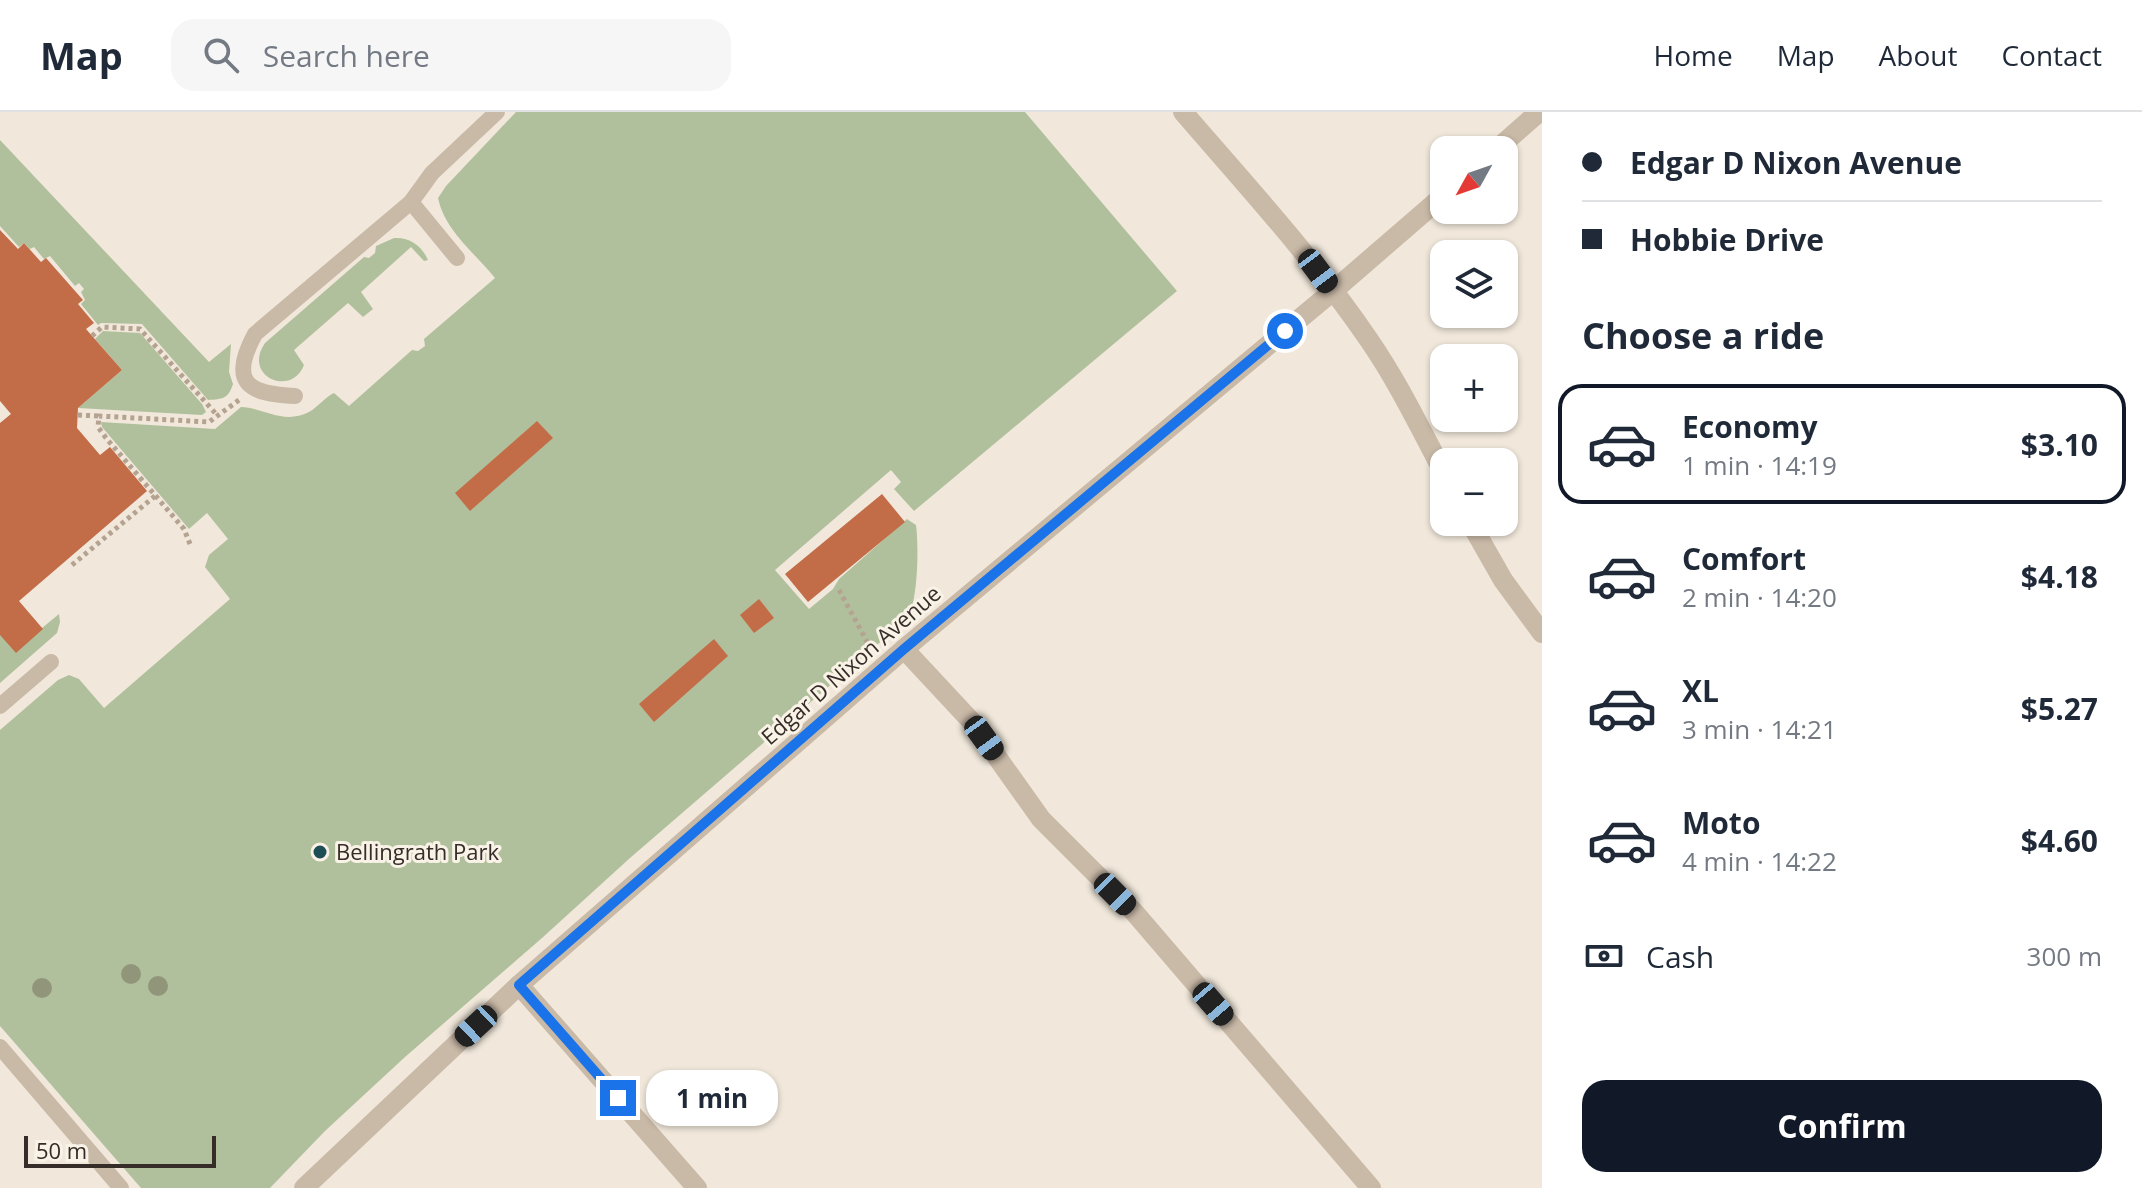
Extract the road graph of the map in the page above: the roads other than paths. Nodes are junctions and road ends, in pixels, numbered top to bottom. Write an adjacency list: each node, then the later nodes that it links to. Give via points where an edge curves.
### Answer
1 (497, 112): 5 (lane, via 432,173)
2 (1183, 112): 8 (street)
3 (1539, 112): 4 (street)
4 (1512, 136)
5 (411, 202): 7 (lane); 9 (lane, via 255,334 241,369 248,384 268,395)
6 (1430, 207): 8 (street, Edgar D Nixon Avenue)
7 (457, 258)
8 (1333, 291): 10 (street, via 1398,386); 13 (street, Edgar D Nixon Avenue)
9 (295, 396)
10 (1431, 448)
11 (1478, 536): 12 (street)
12 (1542, 633)
13 (904, 649): 16 (street, Edgar D Nixon Avenue); 21 (street, via 972,722 1041,819 1134,912)
14 (51, 662): 15 (lane)
15 (0, 706)
16 (519, 985): 19 (street, Edgar D Nixon Avenue); 20 (street)
17 (0, 1047): 18 (lane)
18 (121, 1188)
19 (304, 1188)
20 (697, 1188)
21 (1371, 1188)

